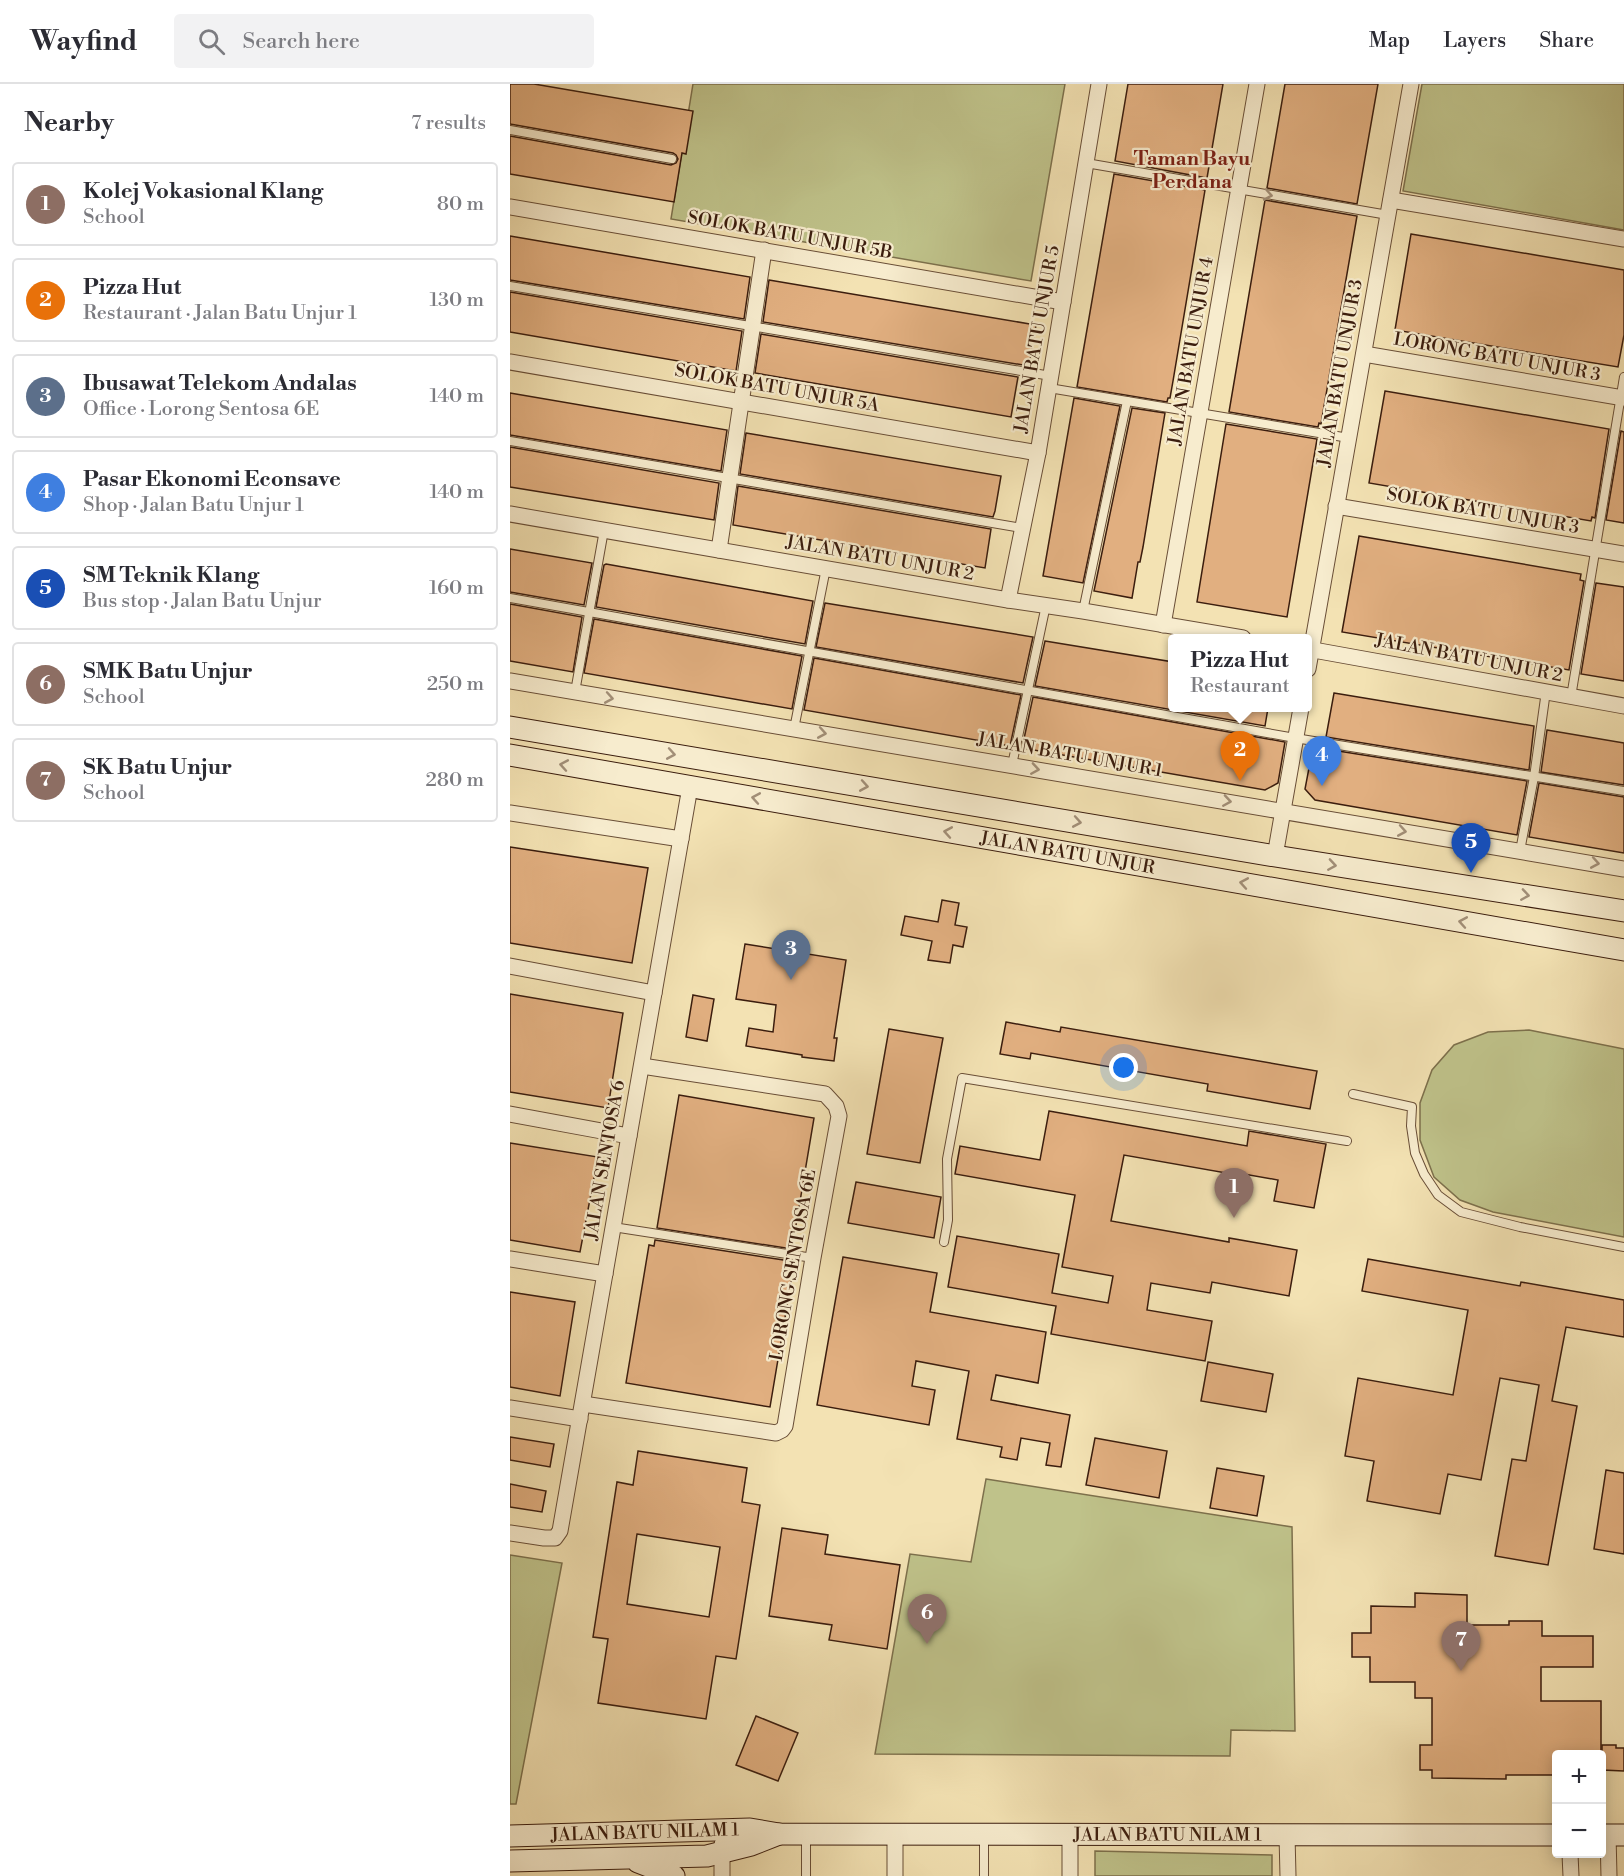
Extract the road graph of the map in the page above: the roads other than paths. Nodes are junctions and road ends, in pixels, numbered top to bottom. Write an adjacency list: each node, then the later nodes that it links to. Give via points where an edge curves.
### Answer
1 (1099, 84): 6 (street, JALAN BATU UNJUR 5)
2 (1257, 84): 7 (street, JALAN BATU UNJUR 4)
3 (1411, 84): 8 (street, JALAN BATU UNJUR 3)
4 (510, 130): 5 (lane)
5 (672, 159)
6 (1086, 163): 7 (lane); 14 (street, JALAN BATU UNJUR 5)
7 (1239, 189): 10 (lane, one-way to 10); 23 (street, JALAN BATU UNJUR 4)
8 (1391, 200): 10 (street, JALAN BATU UNJUR 3); 11 (street)
9 (510, 207): 12 (street, SOLOK BATU UNJUR 5B)
10 (1388, 215): 16 (street, JALAN BATU UNJUR 3)
11 (1624, 240)
12 (764, 250): 14 (street, SOLOK BATU UNJUR 5B); 15 (street)
13 (510, 286): 15 (lane)
14 (1063, 302): 19 (street, JALAN BATU UNJUR 5)
15 (753, 326): 19 (lane); 22 (street)
16 (1364, 354): 20 (street, LORONG BATU UNJUR 3); 24 (street, JALAN BATU UNJUR 3)
17 (510, 362): 22 (street, SOLOK BATU UNJUR 5A)
18 (1624, 377): 20 (lane)
19 (1050, 382): 21 (lane); 26 (street, JALAN BATU UNJUR 5)
20 (1622, 398): 33 (lane)
21 (1127, 401): 23 (lane); 39 (lane)
22 (742, 402): 26 (street, SOLOK BATU UNJUR 5A); 27 (street)
23 (1200, 413): 24 (lane); 41 (street, JALAN BATU UNJUR 4)
24 (1349, 438): 28 (street, JALAN BATU UNJUR 3)
25 (510, 441): 27 (lane)
26 (1038, 453): 30 (street, JALAN BATU UNJUR 5)
27 (730, 478): 30 (lane); 32 (street)
28 (1336, 506): 33 (street, SOLOK BATU UNJUR 3); 43 (street, JALAN BATU UNJUR 3)
29 (510, 514): 31 (street, JALAN BATU UNJUR 2)
30 (1022, 528): 37 (street, JALAN BATU UNJUR 5)
31 (604, 531): 32 (street, JALAN BATU UNJUR 2); 40 (lane)
32 (720, 550): 35 (street, JALAN BATU UNJUR 2)
33 (1595, 550): 34 (street, SOLOK BATU UNJUR 3); 50 (lane)
34 (1624, 554)
35 (826, 568): 37 (street, JALAN BATU UNJUR 2); 44 (lane)
36 (510, 598): 40 (lane)
37 (1008, 600): 38 (street, JALAN BATU UNJUR 2)
38 (1046, 605): 39 (street, JALAN BATU UNJUR 2); 47 (lane)
39 (1083, 611): 41 (street, JALAN BATU UNJUR 2)
40 (590, 612): 44 (lane); 49 (lane)
41 (1163, 626): 42 (street, JALAN BATU UNJUR 2)
42 (1212, 634)
43 (1312, 634)
44 (809, 650): 47 (lane); 54 (lane)
45 (1312, 650): 48 (street, JALAN BATU UNJUR 2)
46 (510, 681): 49 (street, JALAN BATU UNJUR 1)
47 (1029, 690): 55 (lane); 57 (lane)
48 (1546, 691): 50 (street, JALAN BATU UNJUR 2); 58 (lane)
49 (575, 692): 54 (street, JALAN BATU UNJUR 1, one-way to 54)
50 (1571, 697): 51 (street, JALAN BATU UNJUR 2)
51 (1624, 706)
52 (1300, 712): 55 (street)
53 (510, 727): 65 (main road, JALAN BATU UNJUR, one-way to 65)
54 (794, 729): 57 (street, JALAN BATU UNJUR 1, one-way to 57)
55 (1295, 738): 58 (lane); 61 (street)
56 (510, 756): 59 (main road, JALAN BATU UNJUR, one-way to 56)
57 (1012, 765): 61 (street, JALAN BATU UNJUR 1, one-way to 61)
58 (1534, 777): 60 (lane); 64 (lane)
59 (690, 787): 63 (street, JALAN SENTOSA 6); 67 (main road, JALAN BATU UNJUR, one-way to 59)
60 (1624, 792)
61 (1282, 810): 64 (street, JALAN BATU UNJUR 1, one-way to 64); 65 (street)
62 (510, 813): 63 (street)
63 (681, 839): 71 (street, JALAN SENTOSA 6)
64 (1520, 851): 66 (street, JALAN BATU UNJUR 1, one-way to 66)
65 (1275, 856): 67 (main road, via 1278,872); 68 (main road, JALAN BATU UNJUR, one-way to 68)
66 (1624, 868)
67 (1301, 894): 69 (main road, JALAN BATU UNJUR, one-way to 67)
68 (1624, 911)
69 (1624, 950)
70 (510, 966): 71 (street)
71 (654, 993): 72 (street, JALAN SENTOSA 6)
72 (642, 1066): 75 (street, JALAN SENTOSA 6); 81 (street, LORONG SENTOSA 6E, via 825,1094 831,1100 839,1116)
73 (1353, 1094): 79 (lane, via 1412,1107 1415,1153 1424,1174 1438,1195 1461,1212)
74 (510, 1114): 75 (street)
75 (629, 1136): 77 (street, JALAN SENTOSA 6)
76 (1347, 1141): 78 (lane, via 962,1078 947,1159 948,1220)
77 (613, 1227): 81 (lane); 82 (street, JALAN SENTOSA 6)
78 (944, 1242)
79 (1624, 1247)
80 (510, 1258): 82 (street)
81 (813, 1258): 84 (street, LORONG SENTOSA 6E, via 782,1430 776,1433)
82 (605, 1275): 84 (street, JALAN SENTOSA 6)
83 (510, 1408): 84 (street)
84 (581, 1412): 85 (street, JALAN SENTOSA 6, via 560,1531 555,1538)
85 (510, 1533)
86 (722, 1829): 87 (main road, JALAN BATU NILAM 1, via 750,1828); 95 (main road, JALAN BATU NILAM 1); 96 (street)
87 (778, 1834): 88 (main road, JALAN BATU NILAM 1); 96 (main road, JALAN BATU NILAM 1)
88 (806, 1834): 89 (main road, JALAN BATU NILAM 1); 102 (lane)
89 (895, 1834): 90 (main road, JALAN BATU NILAM 1); 103 (street)
90 (984, 1834): 91 (main road, JALAN BATU NILAM 1); 104 (lane)
91 (1070, 1835): 92 (main road, JALAN BATU NILAM 1); 105 (street)
92 (1287, 1835): 93 (main road, JALAN BATU NILAM 1); 106 (street)
93 (1552, 1835)
94 (1611, 1835): 108 (street)
95 (510, 1836)
96 (723, 1853): 97 (main road, JALAN BATU NILAM 1); 101 (street)
97 (629, 1858): 99 (main road, JALAN BATU NILAM 1); 100 (main road)
98 (1570, 1858): 107 (street)
99 (510, 1861)
100 (674, 1876)
101 (722, 1876)
102 (806, 1876)
103 (894, 1876)
104 (984, 1876)
105 (1070, 1876)
106 (1288, 1876)
107 (1571, 1876)
108 (1609, 1876)

